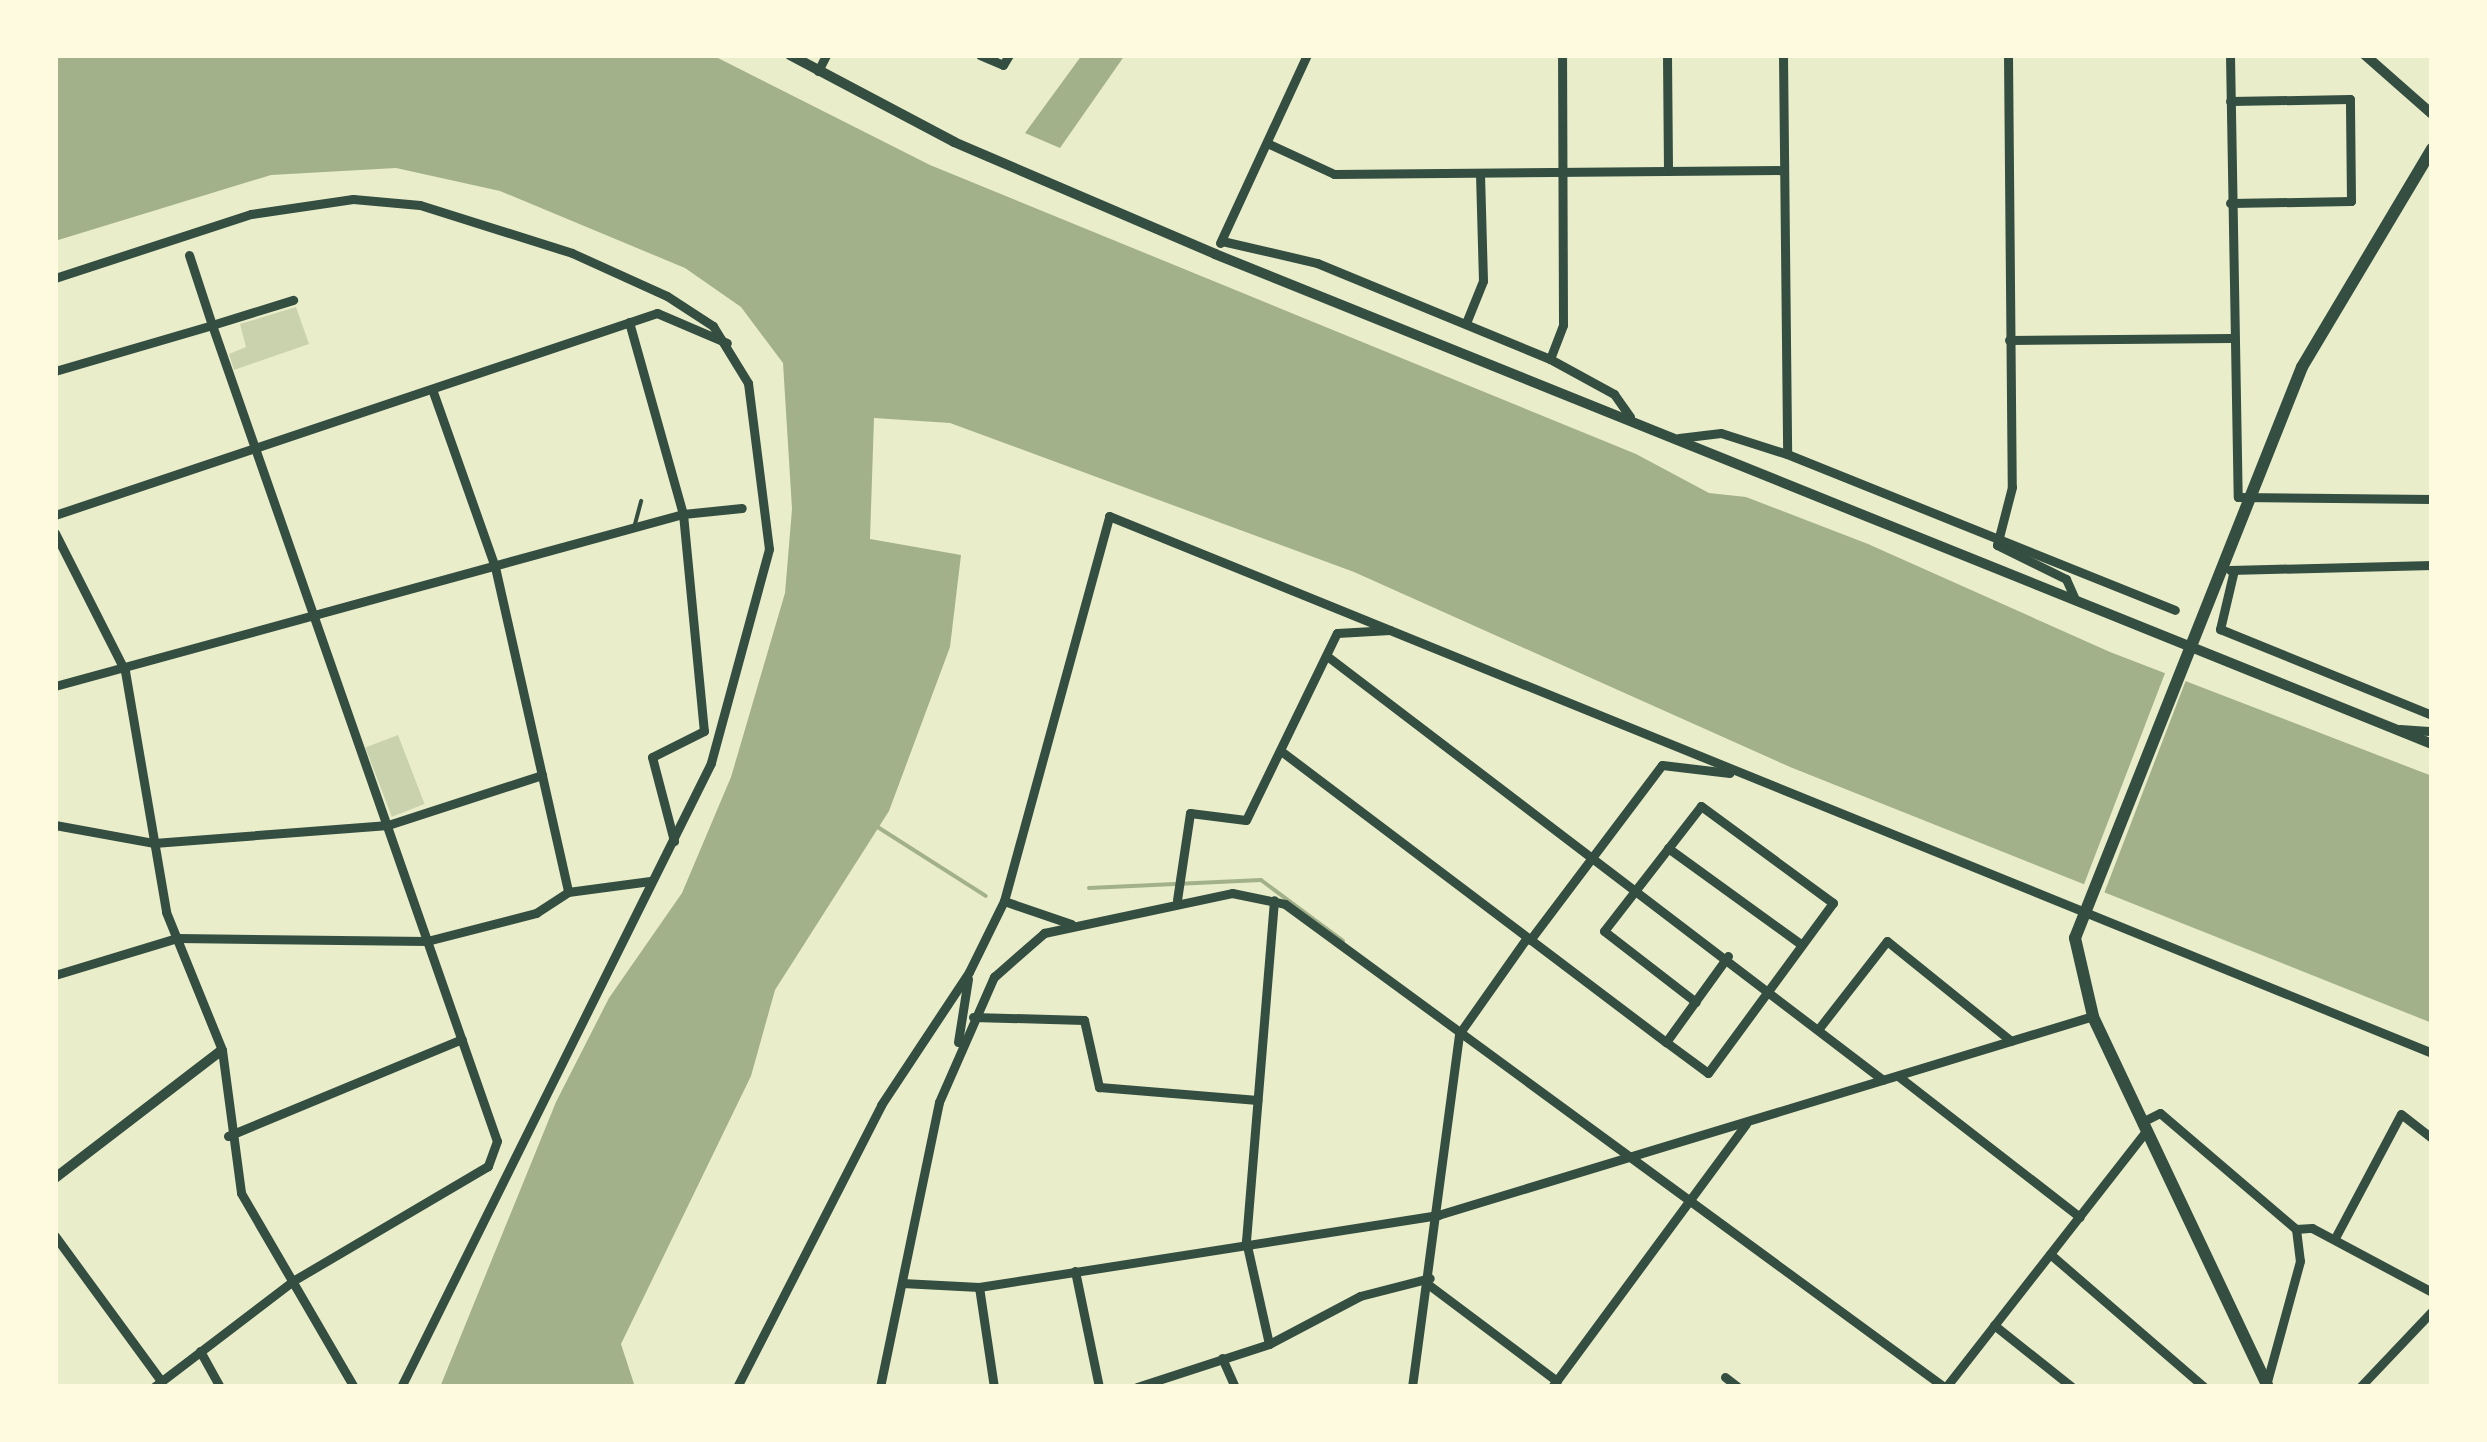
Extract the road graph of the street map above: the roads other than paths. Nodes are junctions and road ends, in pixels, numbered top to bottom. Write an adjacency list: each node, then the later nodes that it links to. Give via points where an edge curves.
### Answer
1 (790, 55): 12 (street)
2 (826, 55): 12 (street)
3 (980, 55): 4 (street, via 1003,65)
4 (1009, 55)
5 (1307, 55): 15 (street)
6 (1562, 55): 18 (street)
7 (1666, 55): 19 (street)
8 (1783, 55): 17 (street)
9 (2008, 55): 31 (street)
10 (2230, 55): 13 (street)
11 (2365, 55): 14 (street)
12 (818, 71): 23 (street, via 969,149)
13 (2230, 100): 21 (street); 21 (street, via 2350,99 2351,184 2351,201)
14 (2432, 114)
15 (1267, 143): 20 (street, via 1334,174); 22 (street)
16 (2432, 148): 44 (main road, via 2328,314)
17 (1783, 170): 19 (street); 39 (street)
18 (1562, 172): 19 (street); 20 (street); 33 (street, via 1563,325)
19 (1668, 172)
20 (1480, 173): 28 (street, via 1482,280)
21 (2230, 203): 30 (street)
22 (1222, 240): 23 (street); 28 (street, via 1317,262)
23 (1215, 254): 36 (street)
24 (189, 256): 29 (street)
25 (55, 278): 32 (street, via 240,216 326,201 398,201 608,268 698,314)
26 (293, 300): 29 (street)
27 (629, 322): 32 (street, via 657,312); 35 (street); 40 (street)
28 (1466, 324): 33 (street)
29 (212, 325): 34 (street); 38 (street)
30 (2232, 338): 31 (street); 44 (street, via 2234,486)
31 (2009, 340): 50 (street, via 2012,487)
32 (727, 343): 72 (street, via 752,406 767,567 717,746)
33 (1550, 359): 36 (street, via 1614,394)
34 (55, 371)
35 (432, 389): 38 (street); 52 (street)
36 (1630, 417): 37 (street)
37 (1679, 438): 39 (street, via 1721,433); 55 (street)
38 (256, 449): 46 (street); 57 (street)
39 (1787, 454): 50 (street)
40 (673, 480): 41 (lane); 47 (street)
41 (660, 484)
42 (2432, 499): 44 (street)
43 (641, 502): 48 (lane)
44 (2246, 502): 54 (main road)
45 (742, 508): 47 (street)
46 (55, 514)
47 (683, 514): 48 (street); 72 (street, via 704,731 652,758)
48 (633, 528): 52 (street)
49 (55, 533): 61 (street)
50 (1996, 538): 55 (street, via 2066,579); 56 (street)
51 (2432, 566): 53 (street)
52 (495, 567): 57 (street); 69 (street)
53 (2234, 570): 54 (street); 63 (street, via 2220,629)
54 (2218, 571): 59 (main road)
55 (2074, 596): 59 (street)
56 (2175, 610)
57 (315, 618): 61 (street); 71 (street)
58 (1393, 630): 60 (street, via 1338,634); 68 (street); 81 (street, via 1104,518)
59 (2189, 640): 64 (street); 82 (main road)
60 (1327, 656): 67 (street); 75 (street)
61 (125, 671): 62 (street); 73 (street)
62 (55, 686)
63 (2432, 715)
64 (2395, 729): 65 (street); 66 (street)
65 (2432, 732)
66 (2432, 744)
67 (1281, 751): 79 (street, via 1246,820 1190,813); 86 (street)
68 (1737, 772): 75 (street, via 1662,766); 82 (street)
69 (542, 775): 71 (street); 78 (street)
70 (55, 825): 73 (street)
71 (388, 826): 73 (street); 85 (street)
72 (674, 841): 76 (street)
73 (154, 843): 84 (street)
74 (1668, 848): 77 (street); 87 (street); 87 (street, via 1701,806 1832,903)
75 (1594, 857): 77 (street); 86 (street)
76 (650, 881): 78 (street); 137 (street)
77 (1636, 889): 88 (street); 92 (street, via 1604,932)
78 (568, 892): 85 (street, via 527,916)
79 (1177, 900): 80 (street, via 1232,893); 83 (street)
80 (1274, 900): 96 (street); 105 (street)
81 (1004, 902): 83 (street); 89 (street)
82 (2081, 908): 93 (main road, via 2077,959); 102 (street)
83 (1071, 924): 94 (street, via 1017,952)
84 (177, 938): 85 (street); 90 (street); 101 (street)
85 (427, 940): 97 (street)
86 (1528, 940): 96 (street); 99 (street)
87 (1802, 945): 91 (street)
88 (1728, 956): 91 (street); 92 (street)
89 (969, 972): 100 (street); 138 (street, via 881,1105)
90 (55, 975)
91 (1770, 989): 95 (street); 99 (street, via 1708,1073)
92 (1696, 1002): 99 (street)
93 (2093, 1016): 98 (street); 107 (main road)
94 (974, 1017): 100 (street); 105 (street, via 1084,1020 1099,1087)
95 (1820, 1027): 98 (street, via 1886,940); 104 (street)
96 (1459, 1034): 110 (street); 113 (street)
97 (462, 1039): 108 (street); 121 (street, via 497,1140 488,1166)
98 (2011, 1041): 103 (street)
99 (1666, 1042)
100 (958, 1045): 122 (street)
101 (222, 1050): 108 (street); 111 (street)
102 (2432, 1053)
103 (1898, 1076): 104 (street); 114 (street)
104 (1883, 1080): 106 (street)
105 (1257, 1100): 118 (street)
106 (1748, 1122): 110 (street); 112 (street)
107 (2144, 1126): 114 (street); 115 (street, via 2160,1113); 134 (main road)
108 (228, 1136): 121 (street, via 241,1193)
109 (2432, 1138): 117 (street, via 2400,1114)
110 (1629, 1157): 112 (street); 113 (street)
111 (55, 1178)
112 (1689, 1202): 133 (street); 146 (street)
113 (1438, 1215): 118 (street); 123 (street)
114 (2080, 1218): 119 (street)
115 (2296, 1228): 117 (street); 134 (street, via 2300,1262)
116 (55, 1236): 132 (street)
117 (2335, 1238): 125 (street)
118 (1246, 1241): 120 (street); 128 (street)
119 (2050, 1254): 127 (street); 148 (street)
120 (1075, 1271): 124 (street); 141 (street)
121 (293, 1282): 129 (street); 136 (street)
122 (902, 1282): 124 (street); 139 (street)
123 (1430, 1282): 128 (street, via 1360,1296); 133 (street); 144 (street)
124 (979, 1287): 140 (street)
125 (2432, 1292)
126 (2432, 1311): 149 (street)
127 (1994, 1325): 146 (street); 147 (street)
128 (1269, 1344): 130 (street)
129 (200, 1352): 132 (street); 135 (street)
130 (1222, 1358): 142 (street); 143 (street)
131 (1725, 1377): 145 (street)
132 (157, 1384)
133 (1556, 1384)
134 (2266, 1386)
135 (220, 1387)
136 (354, 1387)
137 (401, 1387)
138 (736, 1387)
139 (880, 1387)
140 (994, 1387)
141 (1099, 1387)
142 (1137, 1387)
143 (1235, 1387)
144 (1412, 1387)
145 (1738, 1387)
146 (1945, 1387)
147 (2072, 1387)
148 (2204, 1387)
149 (2360, 1387)

